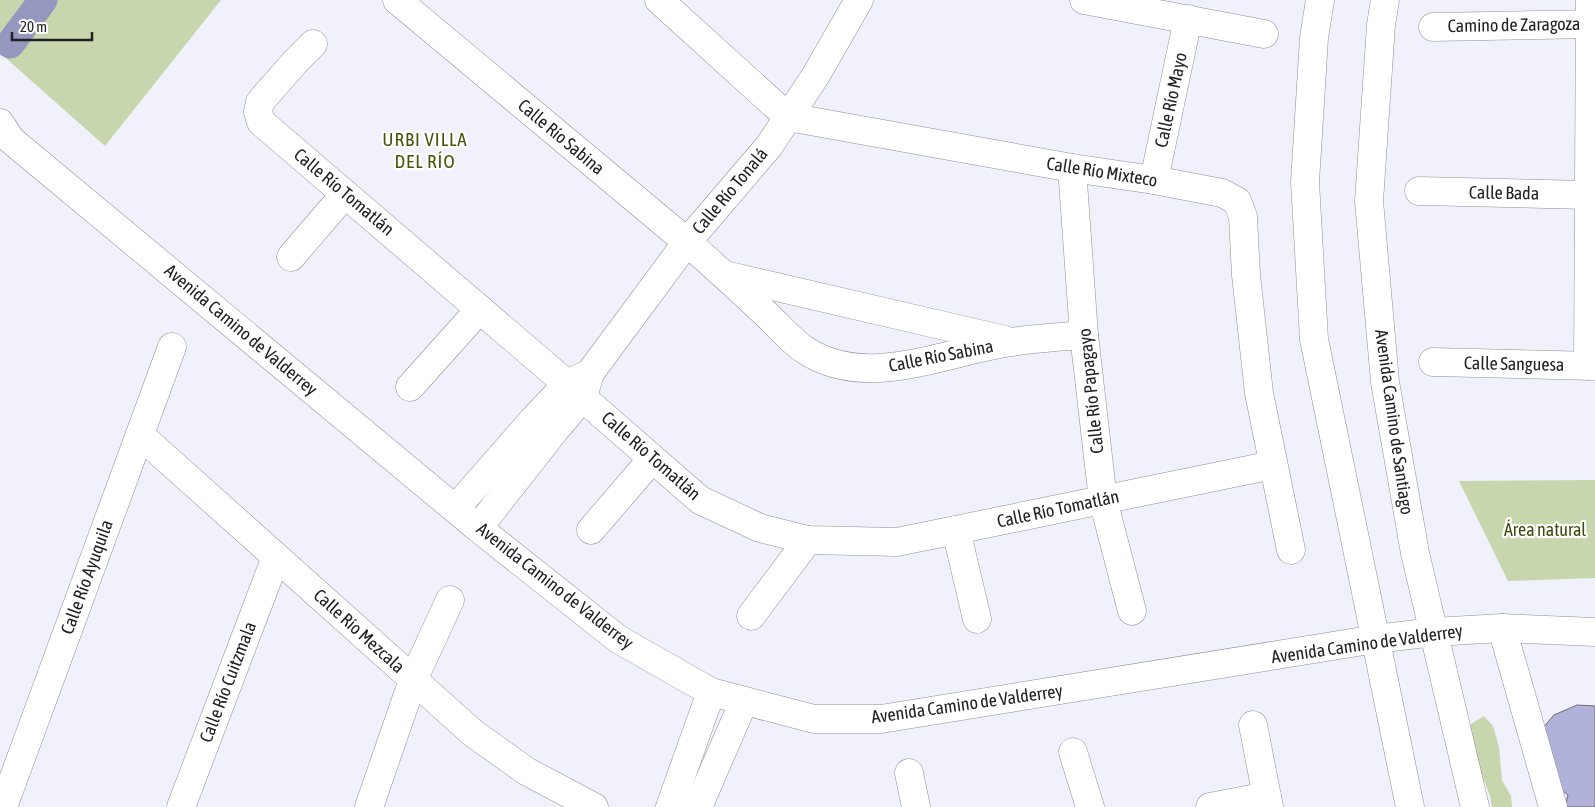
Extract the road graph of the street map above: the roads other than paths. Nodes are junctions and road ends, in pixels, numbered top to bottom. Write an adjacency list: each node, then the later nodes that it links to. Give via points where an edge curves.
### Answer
1 (397, 0): 19 (street, Calle Río Sabina)
2 (659, 0): 12 (street)
3 (858, 0): 12 (street, Calle Río Tonalá)
4 (1084, 0): 8 (street)
5 (1320, 0): 48 (street, via 1314,38 1304,182 1314,339)
6 (1385, 0): 46 (street, Avenida Camino de Santiago, via 1369,201 1385,382 1415,553)
7 (1592, 16): 9 (street, Camino de Zaragoza); 18 (street)
8 (1188, 19): 10 (street); 15 (street, Calle Río Mayo)
9 (1433, 27)
10 (1264, 34)
11 (313, 44): 17 (street, Calle Río Tomatlán, via 260,102 258,112 261,122)
12 (788, 117): 14 (street, Calle Río Mixteco); 19 (street, Calle Río Tonalá, via 769,146)
13 (4, 133): 34 (street, Avenida Camino de Valderrey)
14 (1072, 168): 15 (street, Calle Río Mixteco); 23 (street, Calle Río Papagayo)
15 (1154, 180): 32 (street, Calle Río Mixteco, via 1222,193 1237,201 1243,217 1259,393)
16 (1419, 191): 18 (street, Calle Bada)
17 (345, 194): 20 (street); 22 (street, Calle Río Tomatlán)
18 (1589, 195): 27 (street)
19 (687, 242): 21 (street, Calle Río Sabina); 28 (street, Calle Río Tonalá)
20 (291, 257)
21 (725, 275): 24 (street, Calle Río Sabina); 24 (street, Calle Río Sabina, via 804,350 831,364 877,368 910,364)
22 (480, 309): 28 (street, Calle Río Tomatlán); 29 (street)
23 (1084, 335): 24 (street, Calle Río Sabina); 33 (street, Calle Río Papagayo)
24 (1011, 342)
25 (172, 347): 30 (street, Calle Río Ayuquila)
26 (1433, 362): 27 (street, Calle Sanguesa)
27 (1591, 366)
28 (580, 385): 31 (street, Calle Río Tomatlán); 34 (street, Calle Río Tonalá, via 533,420); 35 (street, Calle Río Tonalá, via 555,430)
29 (410, 387)
30 (140, 435): 40 (street, Calle Río Mezcala); 57 (street, Calle Río Ayuquila)
31 (652, 459): 36 (street); 38 (street, Calle Río Tomatlán, via 700,500 760,528)
32 (1273, 465): 33 (street, Calle Río Tomatlán); 39 (street, Calle Río Mixteco)
33 (1103, 500): 37 (street, Calle Río Tomatlán); 42 (street, Calle Río Papagayo)
34 (456, 508): 35 (street, Avenida Camino de Valderrey)
35 (478, 528): 50 (street, Avenida Camino de Valderrey, via 618,639)
36 (591, 530)
37 (956, 530): 38 (street, Calle Río Tomatlán, via 897,542); 44 (street)
38 (808, 540): 43 (street)
39 (1290, 550)
40 (276, 557): 49 (street, Calle Río Mezcala); 58 (street, Calle Río Cuitzmala)
41 (450, 600): 49 (street)
42 (1132, 612)
43 (751, 616)
44 (977, 619)
45 (1502, 628): 46 (street, Avenida Camino de Valderrey); 47 (street, Avenida Camino de Valderrey); 68 (street)
46 (1434, 632): 48 (street, Avenida Camino de Valderrey); 67 (street, Avenida Camino de Santiago)
47 (1595, 632)
48 (1376, 639): 51 (street, Avenida Camino de Valderrey, via 881,719 814,719); 66 (street)
49 (413, 680): 55 (street, Calle Río Mezcala, via 473,733 526,771); 59 (street)
50 (711, 692): 51 (street, Avenida Camino de Valderrey); 61 (street)
51 (744, 701): 62 (street)
52 (1253, 725): 56 (street)
53 (1073, 752): 64 (street)
54 (908, 773): 63 (street)
55 (554, 798): 60 (street, Calle Río Mezcala)
56 (1268, 801): 65 (street)
57 (3, 807)
58 (181, 807)
59 (369, 807)
60 (594, 807)
61 (670, 807)
62 (698, 807)
63 (916, 807)
64 (1090, 807)
65 (1210, 807)
66 (1410, 807)
67 (1475, 807)
68 (1553, 807)

